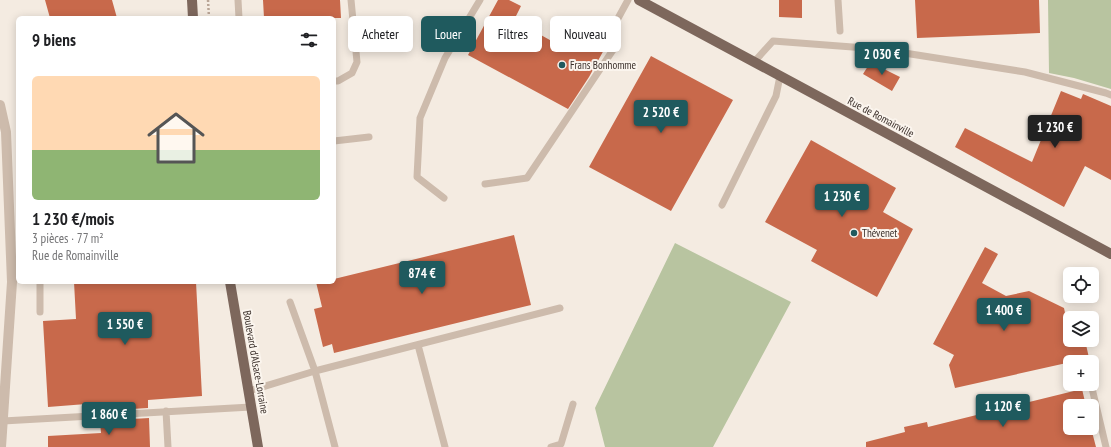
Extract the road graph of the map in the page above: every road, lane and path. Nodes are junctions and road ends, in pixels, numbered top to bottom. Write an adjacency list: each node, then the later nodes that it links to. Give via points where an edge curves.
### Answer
1 (192, 0): 9 (main road)
2 (208, 0): 10 (path)
3 (238, 0): 11 (lane)
4 (351, 0): 15 (lane, via 358,62 352,73)
5 (480, 0): 21 (lane, via 445,58 420,118 417,177)
6 (628, 0): 20 (lane, via 616,22 617,44 527,178)
7 (639, 0): 13 (main road, Rue de Romainville)
8 (838, 0): 12 (lane)
9 (193, 16)
10 (209, 16)
11 (239, 16)
12 (840, 31)
13 (754, 62): 14 (main road, Rue de Romainville); 16 (lane, via 772,42 880,49 1025,72)
14 (780, 76): 22 (lane, via 776,96); 23 (main road, Rue de Romainville)
15 (336, 81)
16 (1111, 95)
17 (0, 105): 36 (street, via 6,132 12,282)
18 (369, 137): 19 (lane)
19 (336, 141)
20 (485, 184)
21 (444, 198)
22 (722, 205)
23 (1111, 254)
24 (40, 284): 28 (lane)
25 (230, 284): 31 (main road, Boulevard d'Alsace-Lorraine)
26 (290, 302): 30 (lane)
27 (560, 308): 29 (lane)
28 (40, 312)
29 (418, 345): 30 (lane); 41 (lane)
30 (315, 371): 31 (lane); 40 (lane)
31 (249, 391): 34 (main road, Boulevard d'Alsace-Lorraine)
32 (1093, 391): 43 (lane)
33 (573, 404): 42 (lane, via 561,444)
34 (251, 407): 35 (lane); 39 (main road, Boulevard d'Alsace-Lorraine)
35 (166, 412): 36 (lane); 38 (lane)
36 (3, 421): 37 (street)
37 (1, 447)
38 (168, 447)
39 (258, 447)
40 (335, 447)
41 (445, 447)
42 (551, 447)
43 (1106, 447)

